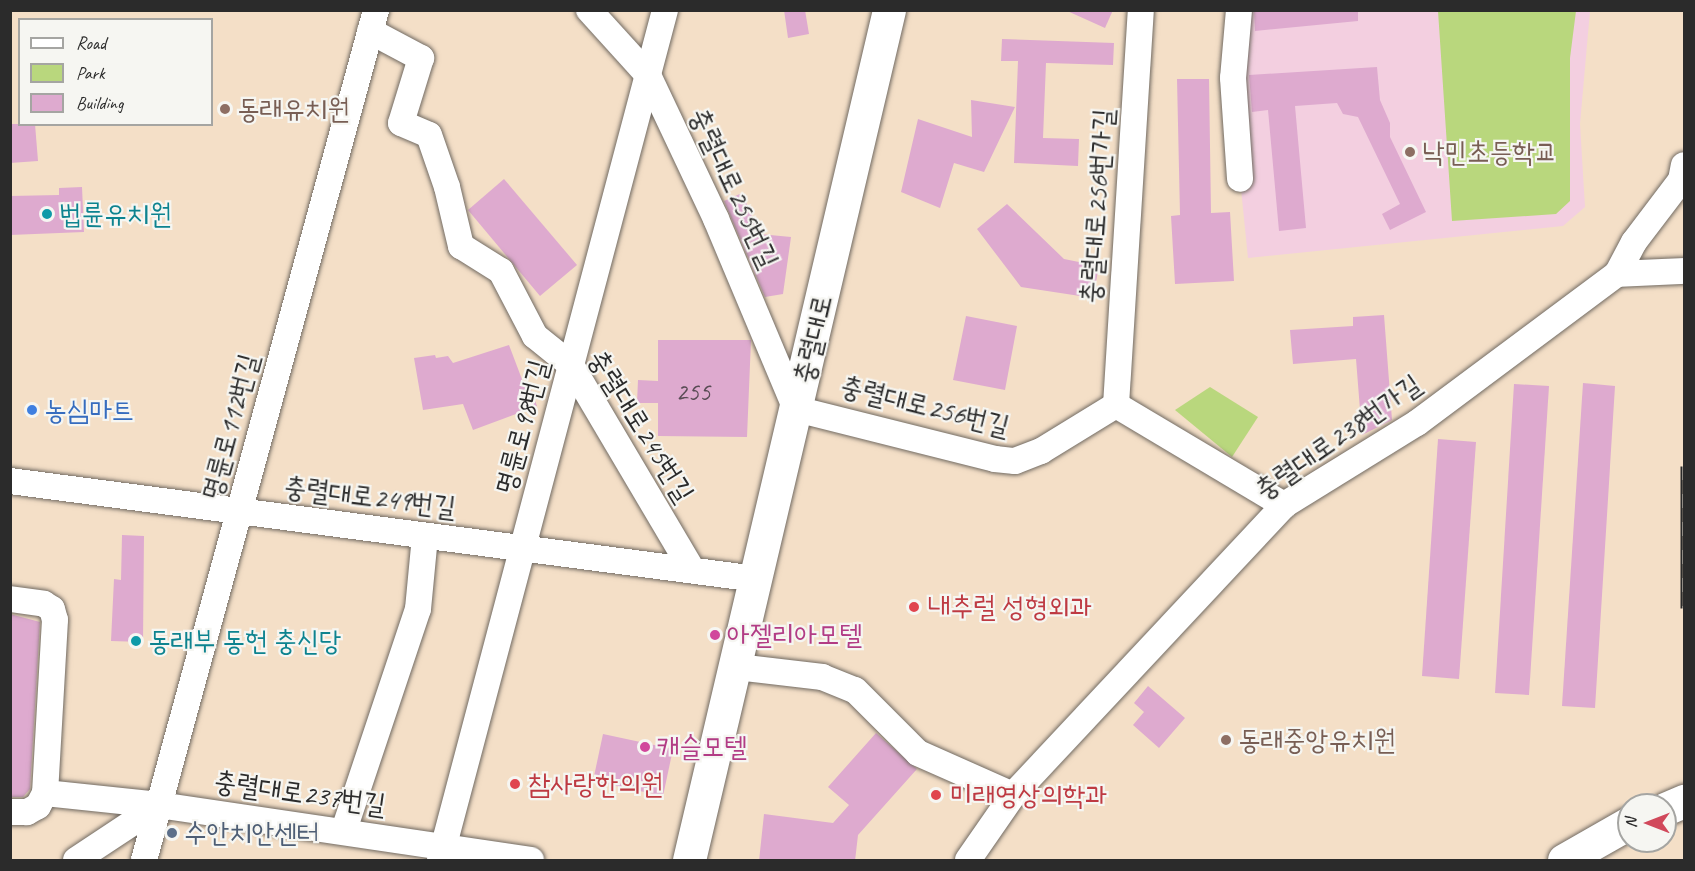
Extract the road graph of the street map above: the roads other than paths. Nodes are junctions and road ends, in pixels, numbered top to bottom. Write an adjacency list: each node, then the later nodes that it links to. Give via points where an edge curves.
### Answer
1 (589, 10): 7 (street, 충렬대로255번길)
2 (665, 10): 7 (street, 명륜로98번길)
3 (889, 10): 14 (main road, 충렬대로)
4 (1141, 10): 13 (street, 충렬대로256번가길)
5 (1239, 10): 9 (street, via 1233,78)
6 (373, 21): 12 (street, 충렬대로245번길, via 421,58 401,123 429,135 461,246 501,271 535,336); 17 (street, 명륜로112번길)
7 (648, 75): 12 (street, 명륜로98번길); 14 (street, 충렬대로255번길, via 716,219)
8 (1684, 165): 11 (street, 충렬대로238번가길, via 1681,180 1634,242)
9 (1240, 179)
10 (1684, 271): 11 (street)
11 (1617, 274): 16 (street, 충렬대로238번가길, via 1417,423)
12 (571, 365): 19 (street, 명륜로98번길); 20 (street, 충렬대로245번길)
13 (1116, 405): 14 (street, 충렬대로256번길, via 1041,451 1015,460 994,459); 16 (street)
14 (796, 409): 21 (main road, 충렬대로)
15 (10, 481): 17 (street, 충렬대로249번길)
16 (1284, 505): 25 (street, 충렬대로238번가길)
17 (240, 511): 18 (street, 충렬대로249번길); 26 (street, 명륜로112번길)
18 (425, 536): 19 (street, 충렬대로249번길); 28 (street, via 418,609)
19 (522, 548): 20 (street, 충렬대로249번길); 30 (street, 명륜로98번길)
20 (692, 570): 21 (street, 충렬대로249번길)
21 (756, 579): 23 (main road, 충렬대로)
22 (10, 599): 24 (street, via 44,604 52,609 55,620)
23 (737, 667): 25 (street, via 794,671 855,690 918,753); 34 (main road, 충렬대로)
24 (45, 793): 26 (street, 충렬대로237번길); 27 (street, via 38,806 27,812)
25 (1013, 795): 35 (street, 충렬대로238번가길)
26 (159, 805): 28 (street, 충렬대로237번길); 31 (street); 32 (street, 명륜로112번길)
27 (10, 812)
28 (344, 830): 30 (street, 충렬대로237번길)
29 (1617, 830): 36 (main road)
30 (442, 854): 33 (street, 충렬대로237번길)
31 (76, 861)
32 (144, 861)
33 (531, 861)
34 (689, 861)
35 (968, 861)
36 (1564, 861)

